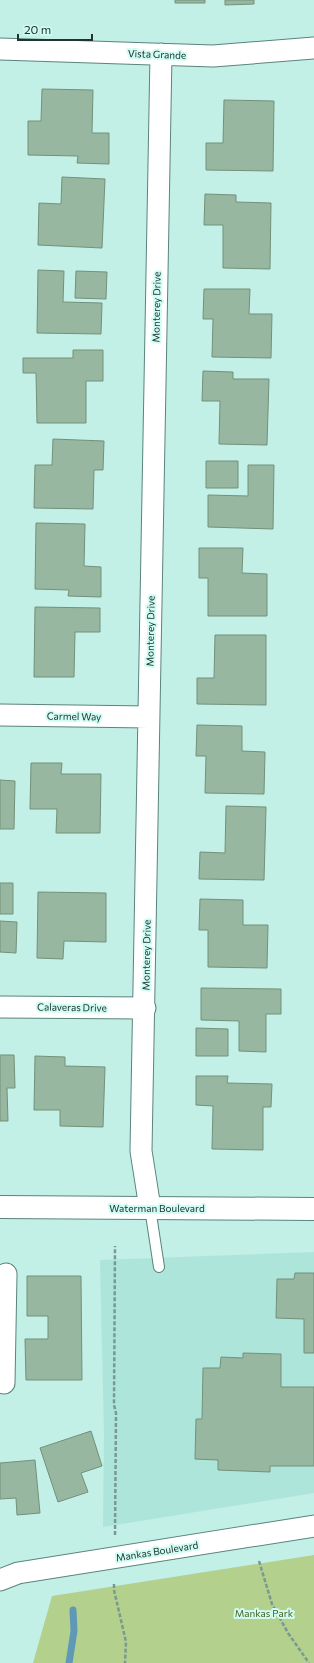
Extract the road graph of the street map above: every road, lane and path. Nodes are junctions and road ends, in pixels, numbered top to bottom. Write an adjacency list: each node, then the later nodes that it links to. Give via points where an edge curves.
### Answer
1 (314, 48): 3 (street, Vista Grande, via 213,56)
2 (0, 49): 3 (street, Vista Grande)
3 (161, 54): 5 (street, Monterey Drive)
4 (0, 715): 5 (street, Carmel Way)
5 (149, 717): 7 (street, Monterey Drive)
6 (0, 1007): 7 (street, Calaveras Drive)
7 (145, 1008): 9 (street, Monterey Drive, via 141,1151)
8 (0, 1207): 9 (main road, Waterman Boulevard)
9 (150, 1208): 10 (main road, Waterman Boulevard); 12 (lane)
10 (314, 1209)
11 (116, 1246): 17 (path)
12 (159, 1267)
13 (6, 1274): 14 (street)
14 (2, 1355): 15 (street)
15 (4, 1383)
16 (314, 1526): 19 (street, Mankas Boulevard, via 18,1573)
17 (114, 1535)
18 (259, 1561): 22 (path, via 272,1604)
19 (0, 1580)
20 (114, 1584): 21 (path, via 126,1642)
21 (125, 1663)
22 (309, 1663)

